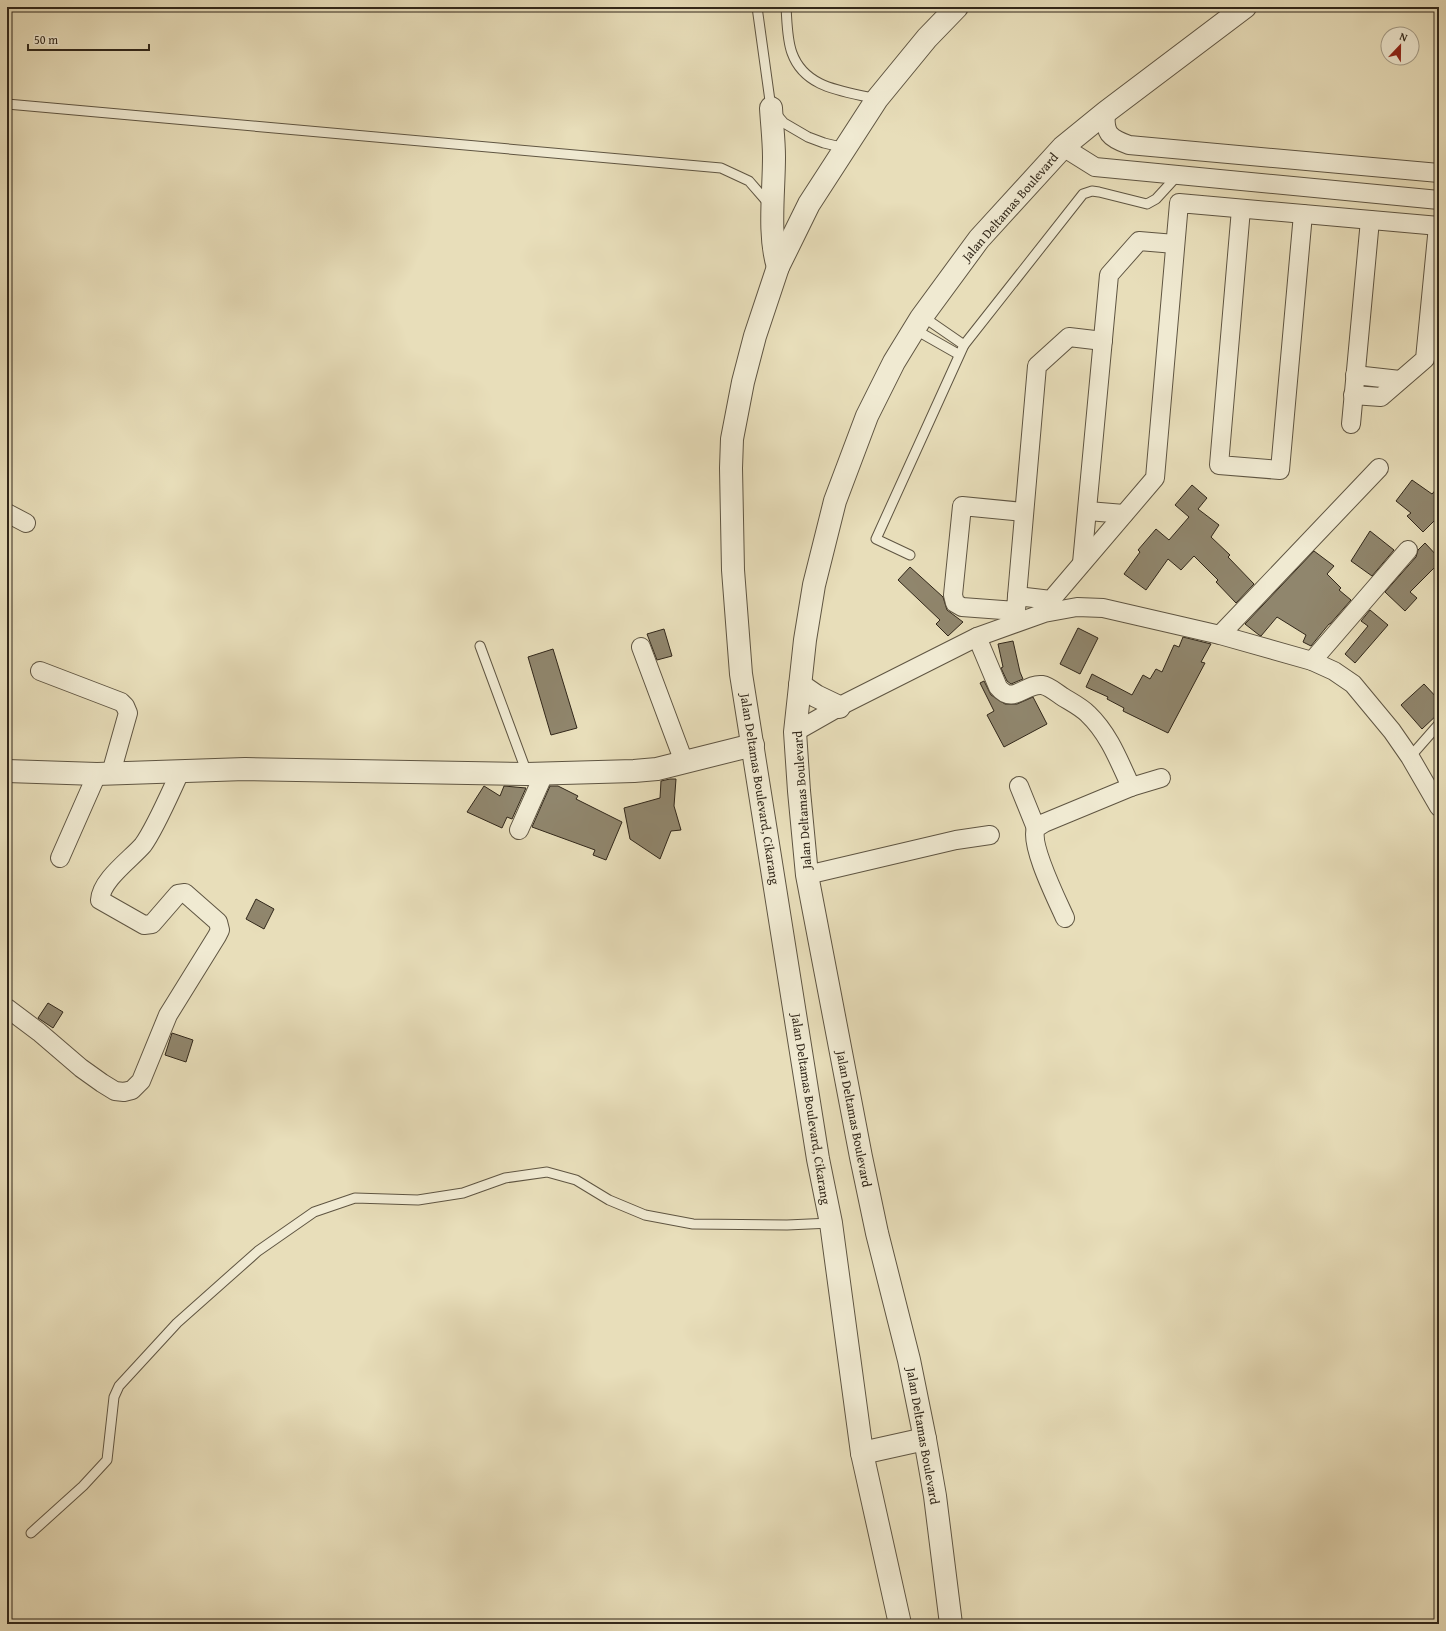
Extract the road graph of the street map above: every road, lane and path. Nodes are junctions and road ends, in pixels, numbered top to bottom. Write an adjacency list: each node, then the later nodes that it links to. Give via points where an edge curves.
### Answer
1 (758, 7): 7 (lane)
2 (786, 7): 5 (lane, via 791,52 802,71 820,85)
3 (957, 7): 5 (street, Jalan Deltamas Boulevard, Cikarang, via 927,38)
4 (1245, 7): 8 (street, Jalan Deltamas Boulevard)
5 (877, 99): 10 (street, Jalan Deltamas Boulevard, Cikarang)
6 (7, 104): 16 (lane, via 721,168 749,181)
7 (771, 108): 10 (lane, via 784,123 808,137); 16 (street, via 774,156)
8 (1106, 112): 9 (street, Jalan Deltamas Boulevard); 11 (street, via 1106,127 1110,135 1116,141 1129,145)
9 (1062, 147): 13 (street, via 1095,167); 23 (street, Jalan Deltamas Boulevard, via 979,239)
10 (845, 148): 22 (street, Jalan Deltamas Boulevard, Cikarang, via 810,204)
11 (1360, 166): 12 (street); 14 (street)
12 (1439, 173)
13 (1178, 175): 14 (street); 25 (lane, via 1156,199 1147,204 1099,192 1083,194)
14 (1358, 192): 15 (street)
15 (1439, 200)
16 (773, 208): 22 (street, via 774,256)
17 (1241, 209): 18 (street); 18 (street, via 1219,465 1280,470); 21 (street, via 1179,203)
18 (1303, 214): 19 (street)
19 (1370, 220): 20 (street); 27 (street)
20 (1438, 226): 28 (street, via 1425,359)
21 (1175, 244): 24 (street, via 1139,241 1109,275); 35 (street, via 1155,478)
22 (778, 267): 51 (street, Jalan Deltamas Boulevard, Cikarang, via 743,382 732,439 730,468 733,570 741,674)
23 (918, 323): 25 (lane); 26 (lane); 47 (street, Jalan Deltamas Boulevard, via 894,362 867,416 835,501 814,585)
24 (1103, 341): 32 (street); 33 (street, via 1069,337 1037,366)
25 (964, 345): 26 (lane)
26 (958, 354): 38 (lane, via 876,539)
27 (1355, 375): 28 (street); 29 (street)
28 (1400, 380): 29 (street, via 1381,397)
29 (1353, 395): 30 (street)
30 (1351, 424)
31 (1379, 468): 41 (street)
32 (1088, 511): 35 (street); 39 (street)
33 (1024, 512): 40 (street); 40 (street, via 962,506 953,595 955,603 962,607 1016,611)
34 (7, 513): 36 (street)
35 (1124, 514): 39 (street)
36 (26, 523)
37 (1408, 550): 45 (street)
38 (910, 554)
39 (1082, 563): 40 (street, via 1050,600)
40 (1017, 596)
41 (1220, 635): 42 (street, via 1128,612 1077,607 1044,613); 45 (street)
42 (978, 637): 48 (street); 60 (street, via 1002,692 1014,694 1033,686 1043,685 1087,713 1110,742)
43 (480, 646): 57 (lane)
44 (641, 647): 53 (street)
45 (1312, 661): 52 (street, via 1334,671 1353,684)
46 (40, 671): 56 (street, via 121,702 125,706 128,713)
47 (800, 686): 48 (street); 50 (street, Jalan Deltamas Boulevard)
48 (839, 707): 50 (street)
49 (1439, 724): 52 (lane)
50 (795, 732): 66 (street, Jalan Deltamas Boulevard)
51 (753, 745): 53 (street); 69 (street, Jalan Deltamas Boulevard, Cikarang, via 817,1151)
52 (1410, 757): 61 (street)
53 (684, 762): 57 (street, via 634,771)
54 (181, 770): 56 (street); 57 (street, via 296,769); 68 (street, via 142,844 122,864 100,894 100,900 144,925 152,924 178,894 185,893 220,926 217,936 168,1015 136,1087 124,1092 116,1091 102,1083)
55 (7, 771): 56 (street)
56 (104, 773): 65 (street)
57 (536, 774): 63 (street)
58 (1161, 778): 60 (street)
59 (1020, 786): 62 (street)
60 (1131, 787): 62 (street)
61 (1439, 807)
62 (1036, 828): 67 (street, via 1034,838 1045,873)
63 (519, 830)
64 (990, 835): 66 (street, via 956,840)
65 (60, 858)
66 (808, 875): 70 (street, Jalan Deltamas Boulevard, via 860,1158 909,1360)
67 (1065, 918)
68 (7, 1008)
69 (831, 1223): 71 (street, Jalan Deltamas Boulevard, Cikarang); 72 (lane, via 693,1224 645,1215 609,1200 576,1180 547,1172 505,1178 463,1193 418,1200 355,1198 314,1212 258,1251 177,1323 119,1386 114,1397 107,1460 83,1486)
70 (925, 1439): 71 (street); 74 (street, Jalan Deltamas Boulevard, via 935,1496)
71 (862, 1453): 73 (street, Jalan Deltamas Boulevard, Cikarang)
72 (31, 1533)
73 (900, 1624)
74 (950, 1624)

